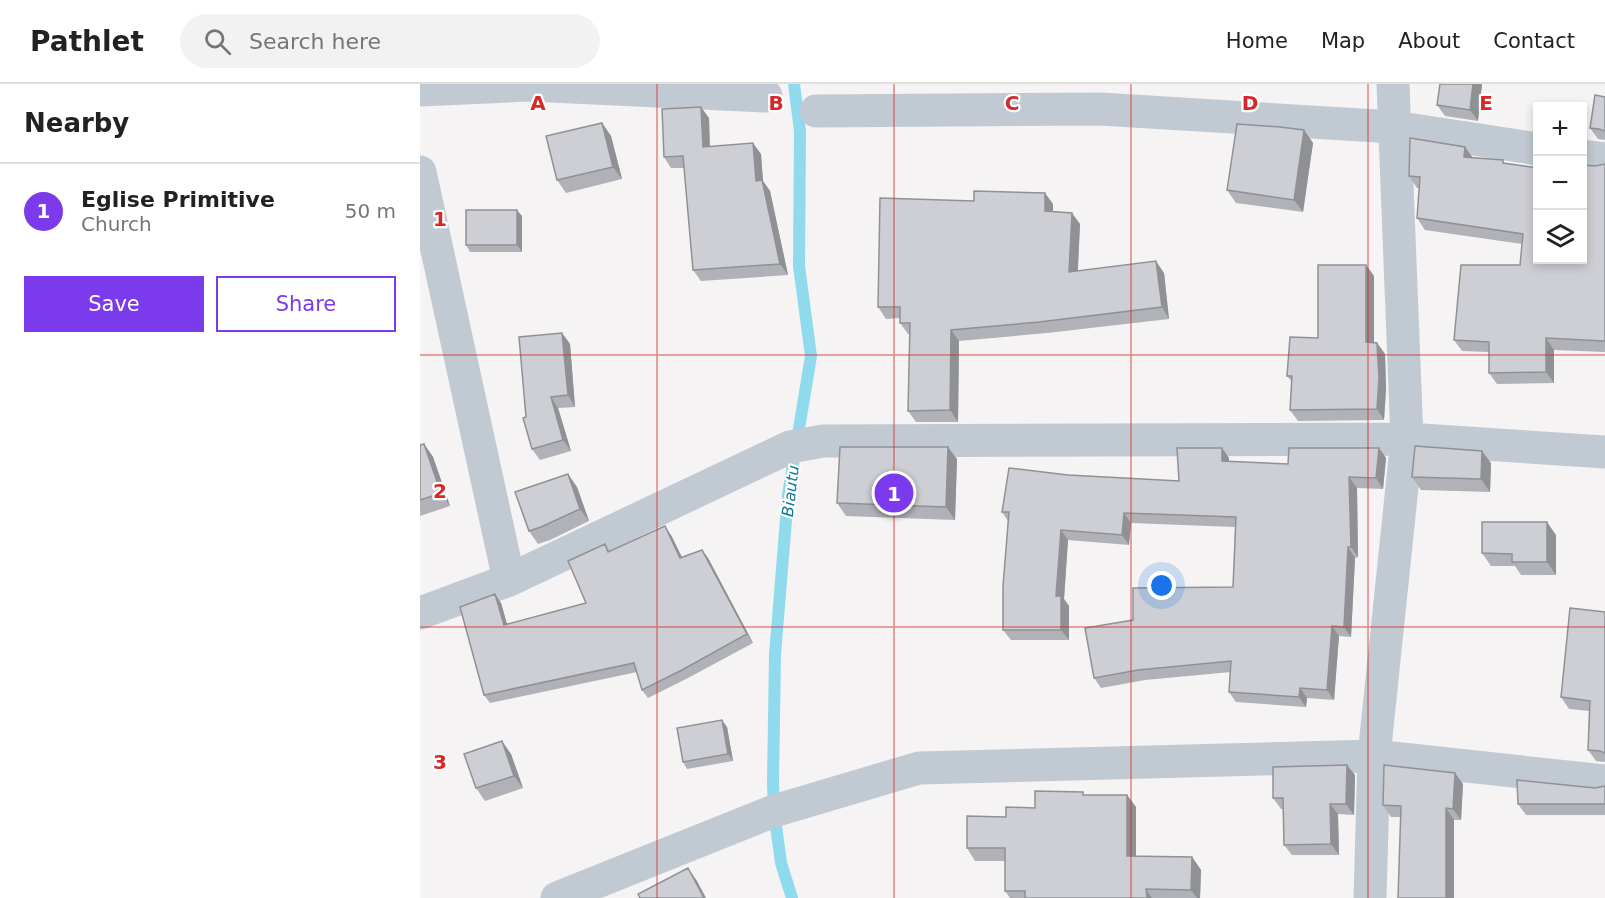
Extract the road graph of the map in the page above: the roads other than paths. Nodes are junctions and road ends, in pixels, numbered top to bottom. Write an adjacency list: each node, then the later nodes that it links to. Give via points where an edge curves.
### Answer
1 (1393, 84): 7 (street)
2 (529, 85): 3 (street); 4 (street)
3 (420, 90)
4 (766, 96)
5 (1099, 97): 6 (street); 7 (street)
6 (816, 111)
7 (1394, 127): 8 (street); 12 (street)
8 (1533, 148)
9 (1587, 157): 10 (street)
10 (1605, 159)
11 (420, 172): 14 (street)
12 (1407, 440): 13 (street); 14 (street, via 823,441 790,447); 16 (street)
13 (1605, 452)
14 (509, 580): 15 (street)
15 (420, 613)
16 (1374, 756): 17 (street); 18 (street, via 919,768 774,811); 19 (street)
17 (1605, 781)
18 (557, 898)
19 (1370, 898)

